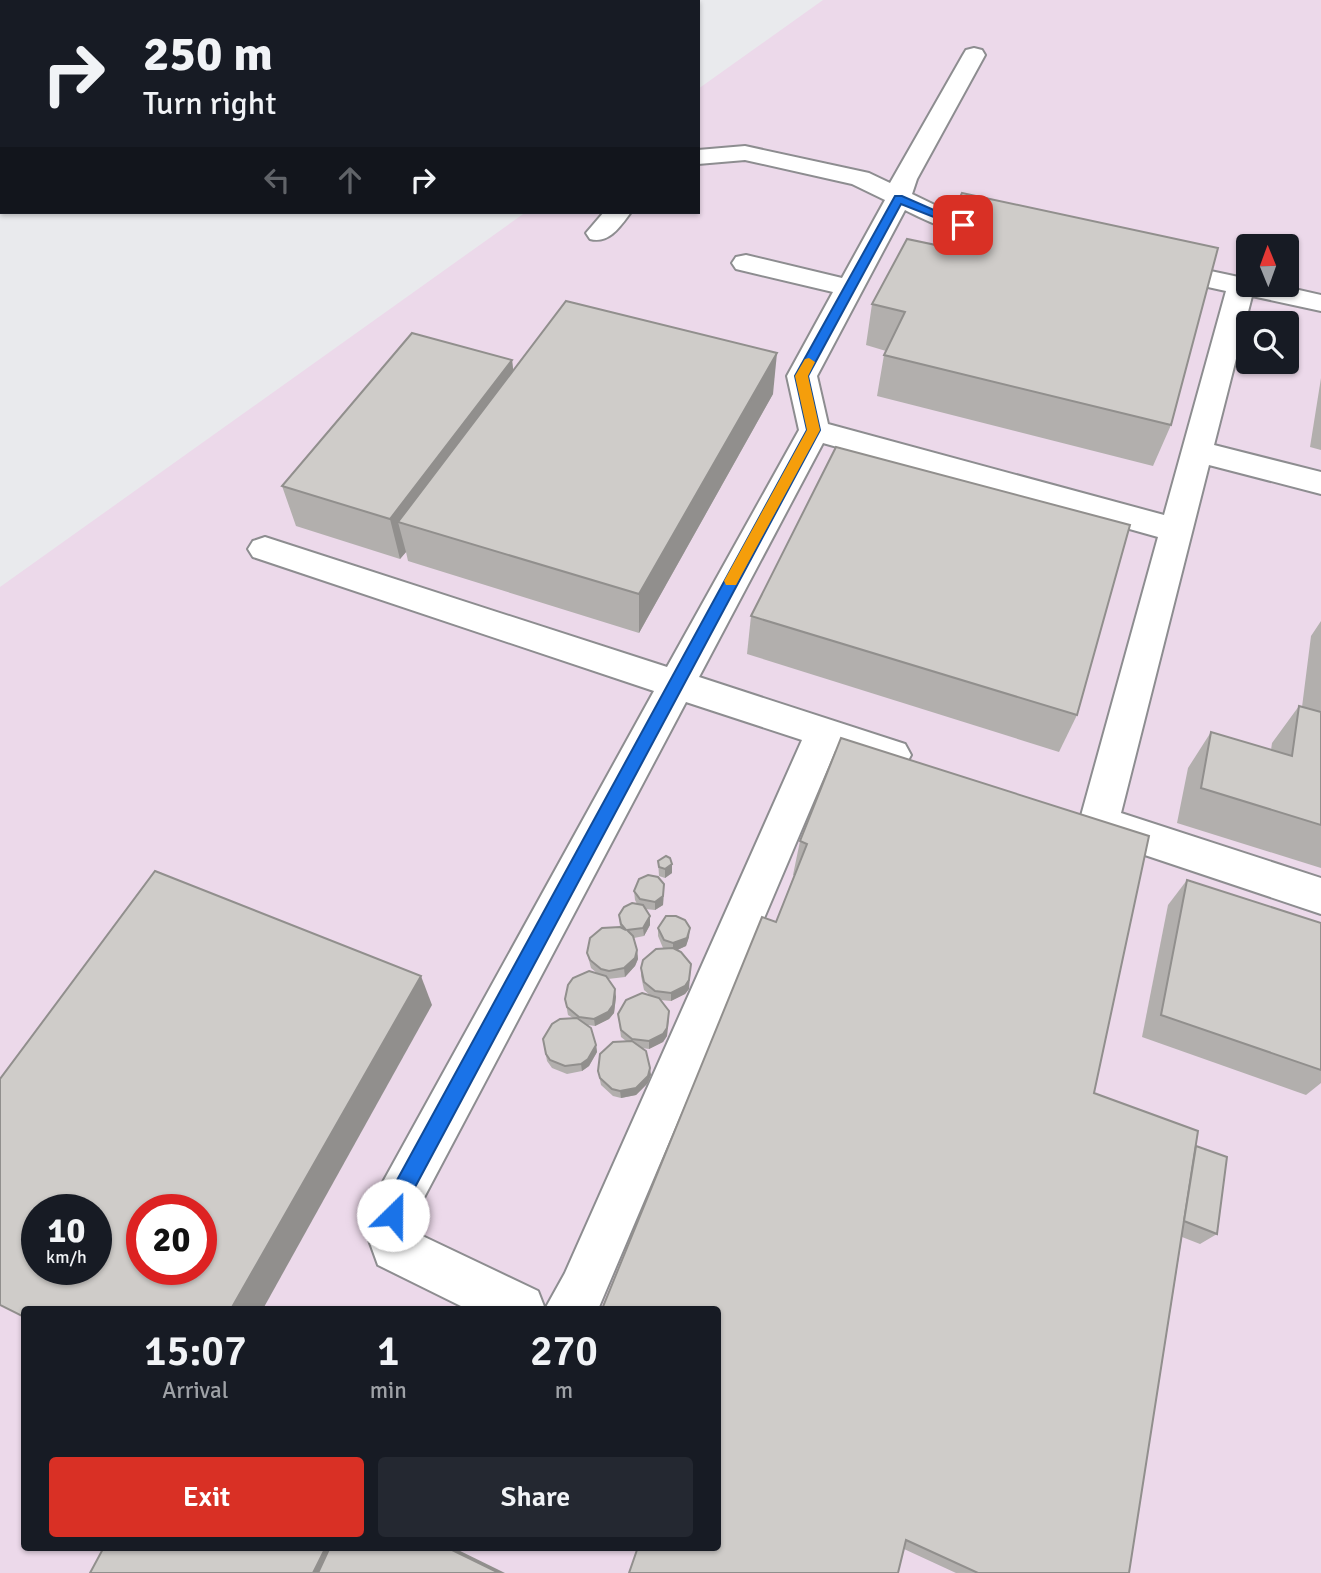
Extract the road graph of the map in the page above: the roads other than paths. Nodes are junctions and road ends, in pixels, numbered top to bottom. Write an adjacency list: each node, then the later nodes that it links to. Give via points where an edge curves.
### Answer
1 (974, 55): 3 (lane, via 904,179)
2 (700, 157): 3 (lane, via 745,153 860,178)
3 (898, 199): 6 (lane, via 963,225); 10 (lane)
4 (616, 214): 5 (lane)
5 (600, 233)
6 (1016, 237)
7 (746, 263): 10 (lane)
8 (1135, 263): 9 (lane)
9 (1236, 285)
10 (849, 288): 14 (lane, via 802,376)
11 (1238, 298): 15 (lane)
12 (1297, 298): 13 (lane)
13 (1321, 303)
14 (814, 430): 17 (lane); 19 (lane)
15 (1197, 451): 16 (lane); 17 (lane)
16 (1321, 483)
17 (1176, 530): 22 (lane, via 1086,819)
18 (265, 549): 19 (lane)
19 (674, 684): 20 (lane); 23 (lane, via 397,1200 389,1229 395,1248)
20 (824, 733): 21 (lane); 24 (lane)
21 (929, 767)
22 (1321, 896)
23 (514, 1306)
24 (572, 1306)

